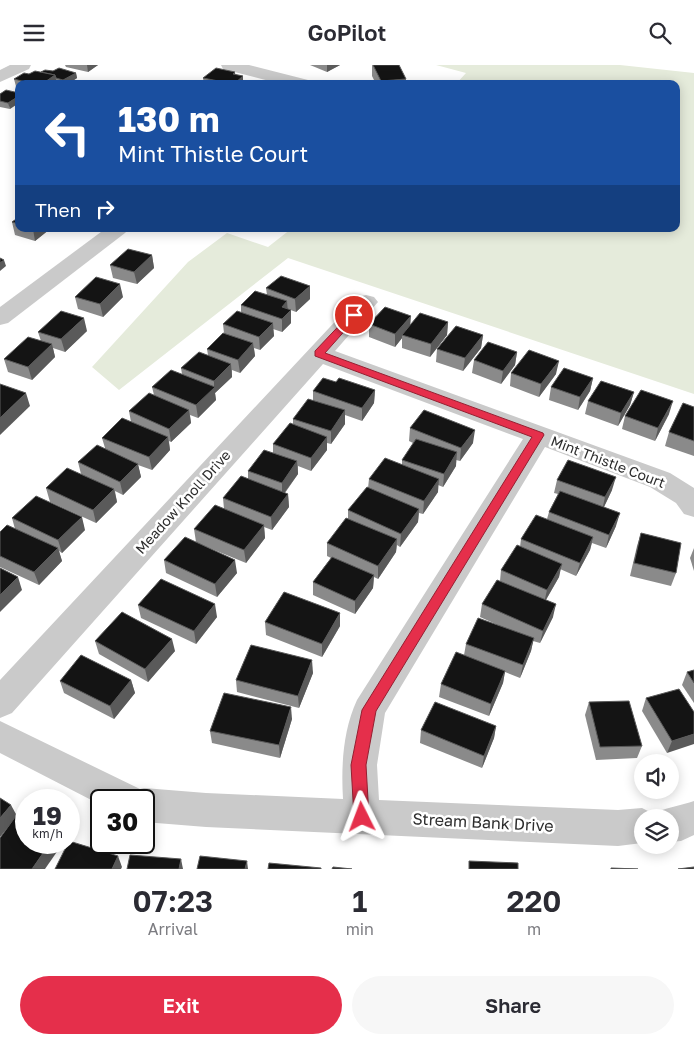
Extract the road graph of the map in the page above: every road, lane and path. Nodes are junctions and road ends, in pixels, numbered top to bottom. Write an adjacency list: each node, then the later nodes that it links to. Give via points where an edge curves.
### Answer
1 (22, 65): 3 (street)
2 (229, 65): 4 (street)
3 (0, 77)
4 (287, 80)
5 (114, 232): 7 (street)
6 (366, 302): 8 (street, Meadow Knoll Drive)
7 (0, 318)
8 (319, 354): 9 (street, Mint Thistle Court); 11 (street, Meadow Knoll Drive)
9 (539, 435): 10 (street, Mint Thistle Court, via 660,480 686,496); 15 (street, via 369,710 359,765)
10 (694, 507)
11 (0, 703)
12 (0, 737): 13 (street)
13 (106, 789)
14 (155, 806): 15 (street, Stream Bank Drive)
15 (362, 817): 18 (street, Stream Bank Drive)
16 (694, 818): 17 (street)
17 (679, 823)
18 (634, 827)

